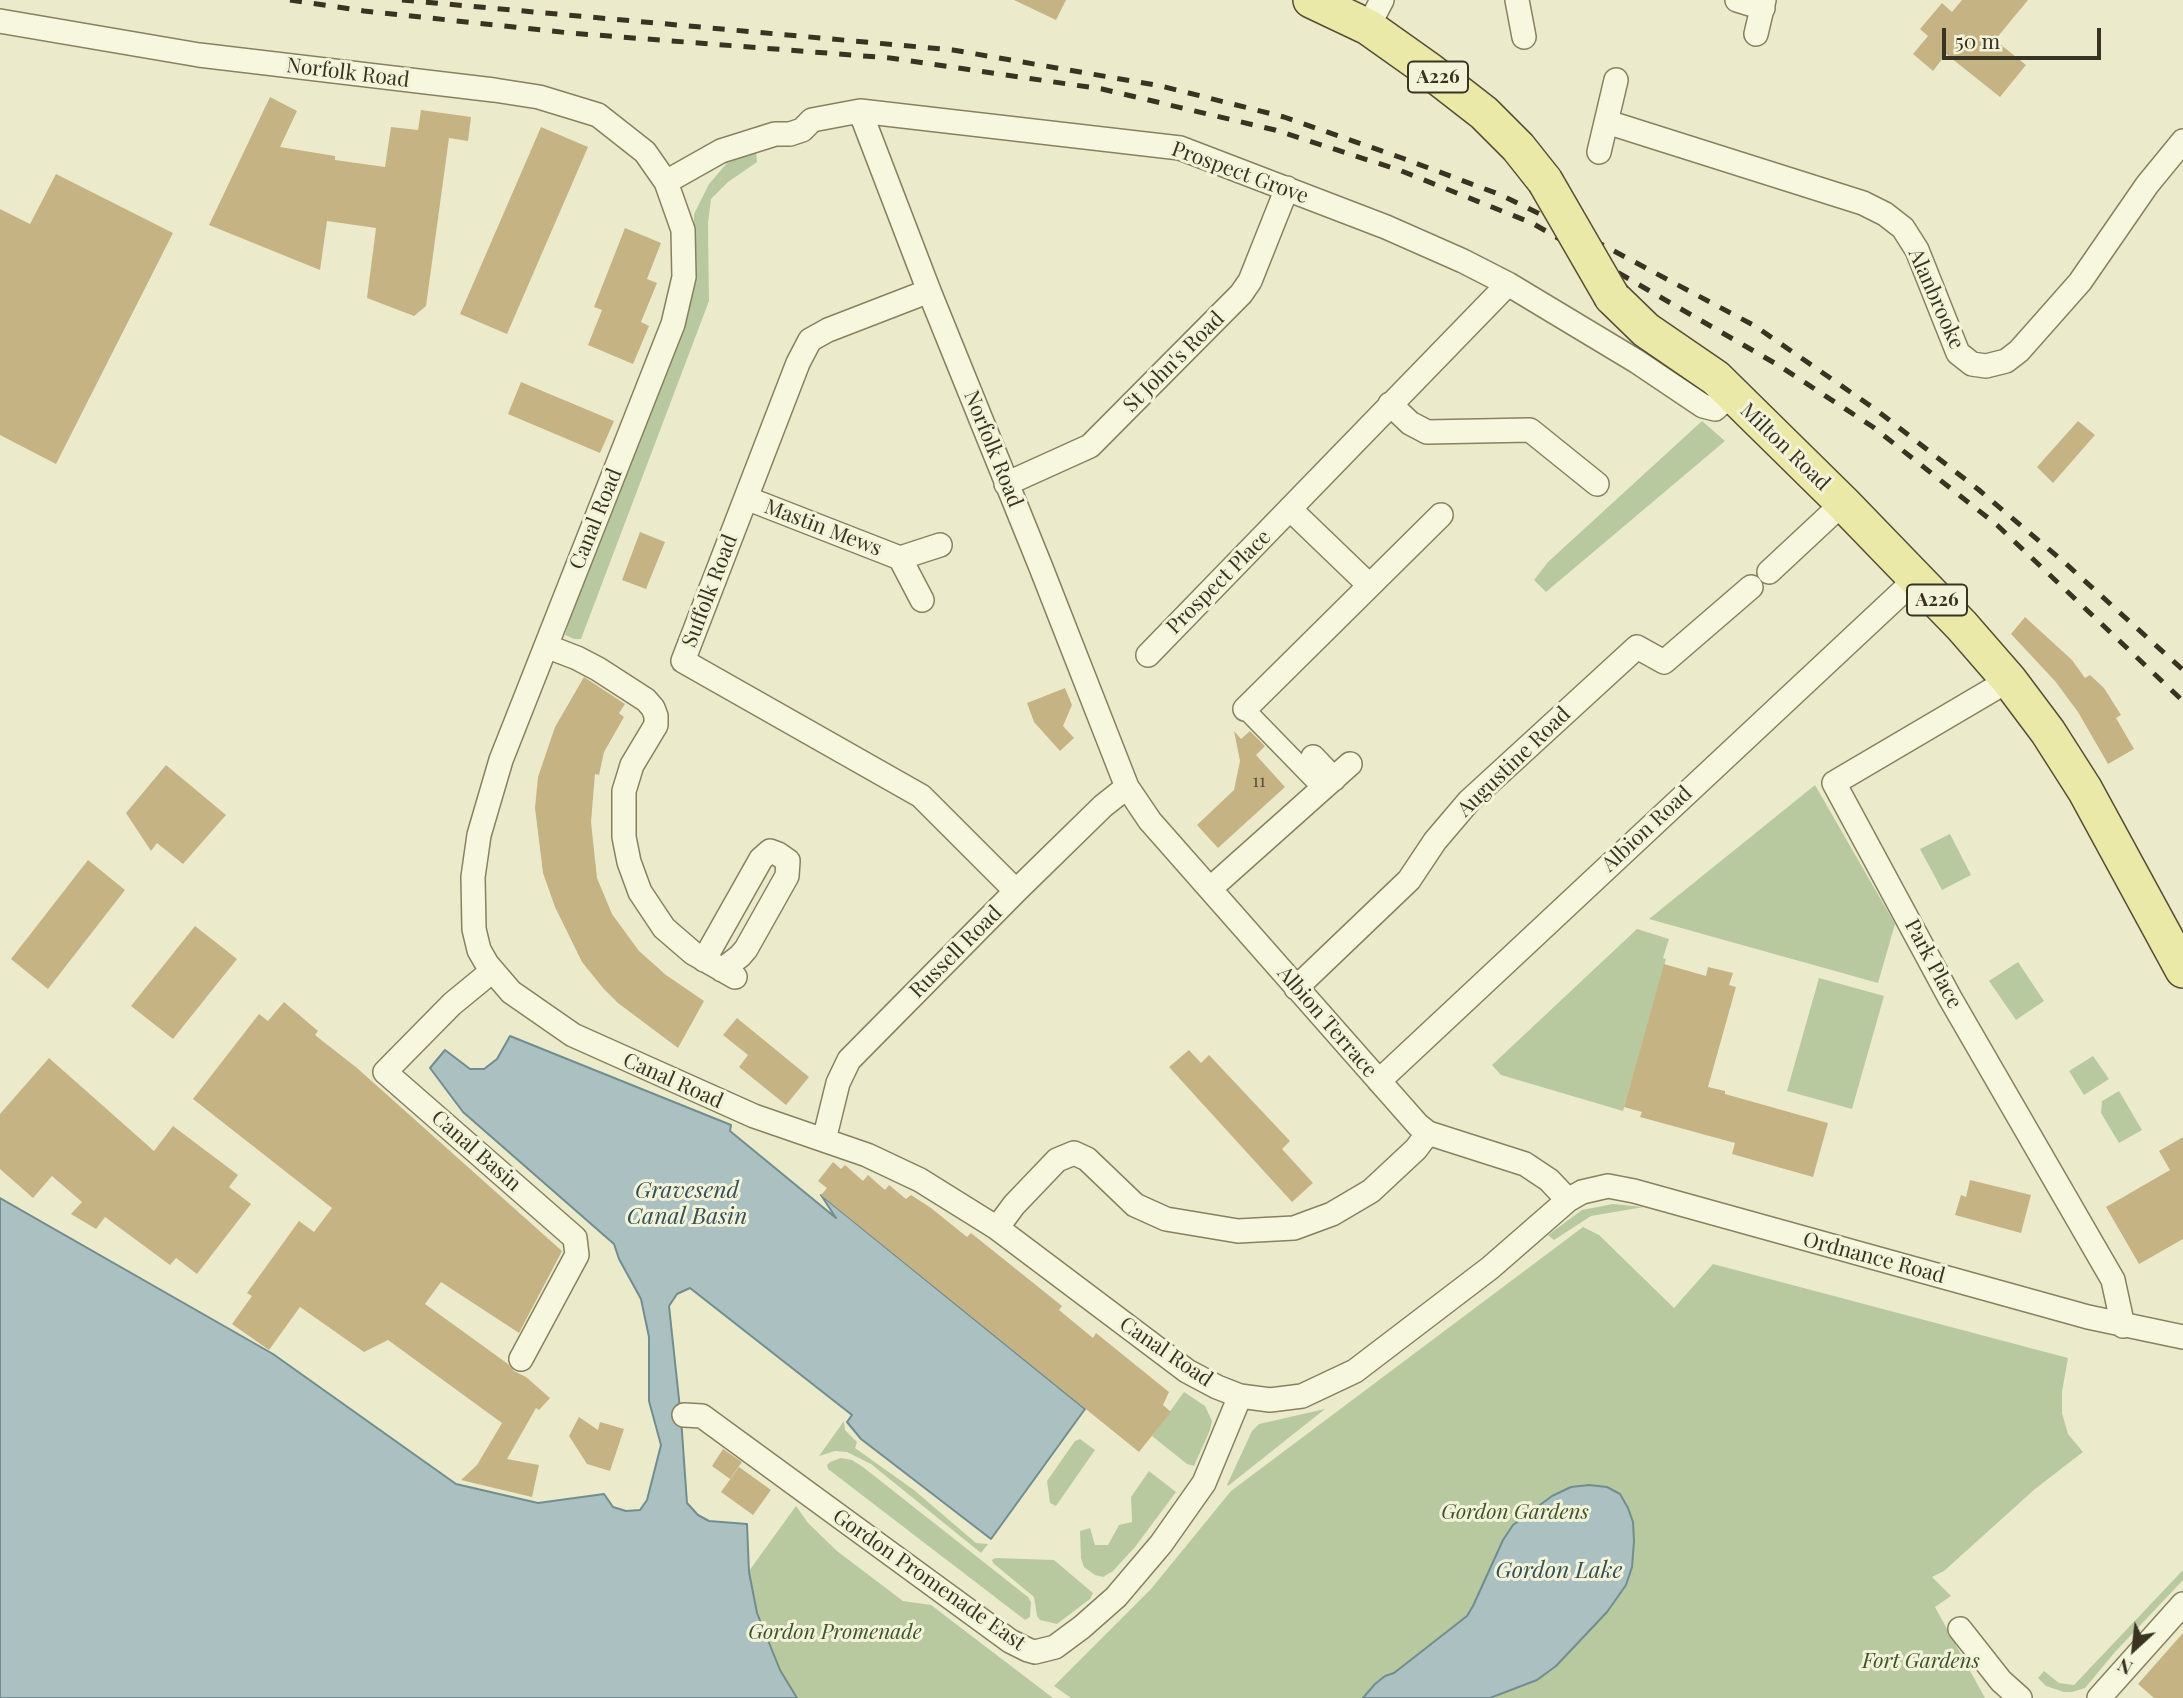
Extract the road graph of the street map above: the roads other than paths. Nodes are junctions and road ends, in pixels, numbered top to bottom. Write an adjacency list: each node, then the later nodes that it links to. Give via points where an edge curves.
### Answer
1 (1311, 0): 5 (main road, Milton Road / A226)
2 (1517, 0): 8 (street)
3 (1737, 0): 4 (street)
4 (1764, 4): 7 (street)
5 (1375, 14): 18 (main road, Milton Road / A226, bridge, via 1430,71 1484,113 1518,147 1545,181 1612,297 1646,330 1716,378)
6 (0, 21): 14 (street, Norfolk Road, via 199,55 539,97 598,115 645,152)
7 (1756, 34)
8 (1524, 37)
9 (1616, 80): 11 (street)
10 (860, 111): 14 (street, Prospect Grove, via 812,120 802,130 721,151); 15 (street, Prospect Grove, via 1180,148); 17 (street, Norfolk Road)
11 (1607, 122): 12 (street, Alanbrooke, via 1885,214 1903,228 1917,250 1958,353 1986,366 2020,351 2081,282); 13 (street)
12 (2183, 141)
13 (1599, 152)
14 (666, 182): 31 (street, Canal Road, via 682,230 684,277 673,324)
15 (1287, 188): 16 (street, Prospect Grove, via 1417,240); 20 (street, St John's Road, via 1241,295 1090,446)
16 (1508, 284): 18 (street, Prospect Grove, via 1703,406 1715,409); 19 (street, Prospect Place)
17 (929, 291): 20 (street, Norfolk Road); 22 (street, Suffolk Road, via 810,340)
18 (1730, 394): 23 (main road, Milton Road / A226)
19 (1390, 404): 21 (street, via 1427,432 1530,430); 24 (street, Prospect Place)
20 (1006, 484): 37 (street, Norfolk Road)
21 (1597, 484)
22 (746, 498): 27 (street, Mastin Mews); 39 (street, Suffolk Road, via 683,662 921,796)
23 (1843, 503): 28 (main road, Milton Road / A226); 43 (street, Augustine Road, via 1664,662 1637,647 1469,802 1409,880)
24 (1291, 510): 29 (street); 32 (street, Prospect Place)
25 (1441, 515): 29 (street)
26 (940, 545): 27 (street)
27 (900, 558): 30 (street)
28 (1916, 579): 33 (main road, Milton Road / A226); 44 (street, Albion Road)
29 (1369, 585): 34 (street)
30 (922, 600)
31 (546, 646): 40 (street, via 587,663 653,708 656,725 632,765 624,791 627,853 640,892 655,917 682,945); 42 (street, Canal Road, via 501,760 476,852 474,929)
32 (1148, 655)
33 (2009, 680): 41 (main road, Milton Road / A226, via 2085,790); 49 (street, Park Place, via 1834,783 2113,1280)
34 (1245, 709): 36 (street)
35 (1313, 757): 36 (street)
36 (1336, 777): 38 (street)
37 (1127, 787): 38 (street, Albion Terrace, via 1150,821); 39 (street, Russell Road)
38 (1211, 888): 43 (street, Albion Terrace)
39 (1016, 891): 46 (street, Russell Road, via 846,1065)
40 (720, 969)
41 (2183, 970)
42 (491, 972): 46 (street, Canal Road, via 522,1001 581,1039 754,1116); 51 (street, Canal Basin, via 385,1072 575,1238 577,1255)
43 (1296, 988): 44 (street, Albion Terrace)
44 (1379, 1081): 45 (street, Albion Terrace)
45 (1428, 1133): 47 (street, Albion Terrace, via 1525,1164); 48 (street, via 1371,1191 1332,1214 1294,1228 1238,1231 1166,1219 1135,1205 1087,1159 1074,1153 1058,1160)
46 (824, 1140): 48 (street, Canal Road, via 920,1180)
47 (1568, 1200): 49 (street, Ordnance Road, via 1596,1187 1634,1191); 52 (street, Canal Road, via 1490,1268 1355,1371 1302,1396 1270,1400)
48 (998, 1228): 52 (street, Canal Road, via 1187,1371)
49 (2123, 1326): 50 (street, Ordnance Road)
50 (2183, 1337)
51 (521, 1359)
52 (1240, 1396): 53 (street, Gordon Promenade East, via 1209,1474 1161,1544 1116,1597 1082,1627 1058,1645 1035,1652 1010,1641 702,1416)
53 (684, 1415)
54 (2183, 1604): 57 (street)
55 (1960, 1629): 56 (street)
56 (2020, 1698)
57 (2099, 1698)

